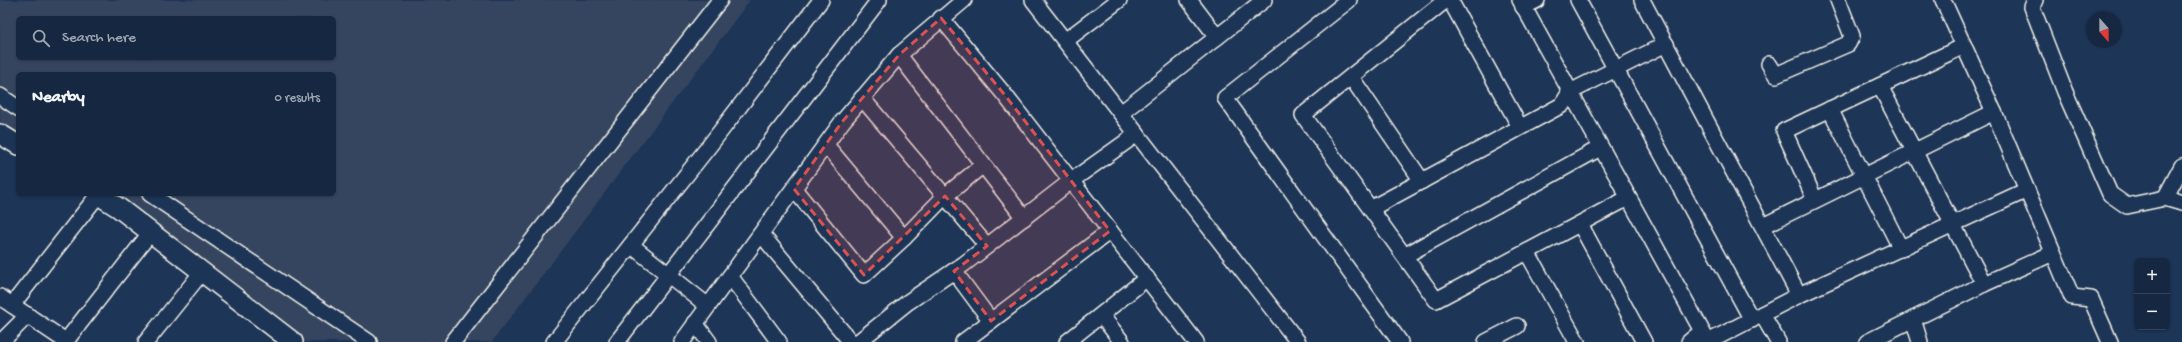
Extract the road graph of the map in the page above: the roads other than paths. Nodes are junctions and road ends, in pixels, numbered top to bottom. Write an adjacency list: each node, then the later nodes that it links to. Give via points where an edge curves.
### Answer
1 (720, 0): 95 (street)
2 (821, 0): 66 (street)
3 (879, 0): 74 (street)
4 (964, 0): 18 (street)
5 (1033, 0): 20 (street)
6 (1119, 0): 20 (street)
7 (1189, 0): 19 (street)
8 (1264, 0): 19 (street)
9 (1348, 0): 108 (street, via 1225,98)
10 (1446, 0): 26 (street)
11 (1450, 0): 35 (street)
12 (1578, 0): 25 (street)
13 (1642, 0): 21 (street)
14 (1838, 0): 24 (street, via 1852,36 1848,44 1776,76)
15 (1943, 0): 22 (street)
16 (2035, 0): 54 (street, via 2032,7 2044,39 2110,194 2127,206)
17 (1527, 2): 28 (street)
18 (941, 18): 23 (street); 45 (street)
19 (1217, 36): 34 (street)
20 (1065, 41): 34 (street)
21 (1666, 44): 25 (street); 61 (street)
22 (1964, 46): 27 (street); 33 (street)
23 (899, 55): 30 (street); 42 (street)
24 (1769, 64)
25 (1616, 69): 28 (street); 83 (street)
26 (1351, 77): 46 (street); 57 (street, via 1303,115)
27 (1880, 86): 32 (street); 41 (street)
28 (1570, 92): 35 (street, via 1562,105); 40 (street)
29 (0, 96): 31 (street)
30 (862, 98): 39 (street); 52 (street)
31 (16, 107)
32 (1830, 109): 44 (street); 55 (street, via 1784,131)
33 (1994, 112): 41 (street); 48 (street)
34 (1121, 114): 37 (street)
35 (1520, 127): 46 (street)
36 (0, 134): 38 (main road)
37 (1137, 134): 45 (street); 107 (street)
38 (16, 144)
39 (826, 145): 47 (street); 65 (street)
40 (1600, 148): 53 (street); 71 (street)
41 (1915, 151): 44 (street); 60 (street)
42 (983, 165): 52 (street); 58 (street)
43 (2182, 166): 54 (street)
44 (1864, 176): 55 (street); 68 (street)
45 (1071, 181): 58 (street); 63 (street)
46 (1422, 181): 57 (street)
47 (794, 189): 64 (street); 65 (street, via 864,276)
48 (2027, 190): 60 (street); 70 (street)
49 (95, 196): 79 (street)
50 (100, 196): 62 (main road)
51 (153, 196): 94 (street)
52 (945, 196): 65 (street); 67 (street)
53 (1628, 198): 59 (street); 88 (street)
54 (2165, 198): 56 (street)
55 (1815, 200): 61 (street)
56 (2182, 203)
57 (1372, 208): 71 (street)
58 (1024, 218): 67 (street)
59 (1580, 224): 69 (street); 111 (street)
60 (1953, 224): 68 (street); 77 (street)
61 (1763, 226): 78 (street)
62 (151, 232): 73 (main road); 91 (street)
63 (1110, 232): 76 (street); 85 (street)
64 (761, 234): 75 (street); 101 (street)
65 (904, 238)
66 (631, 245): 74 (street); 96 (street)
67 (987, 246): 72 (street)
68 (1901, 249): 78 (street)
69 (1527, 252): 71 (street, via 1436,300); 110 (street)
70 (2053, 253): 77 (street); 89 (street, via 2072,297 2091,299)
71 (1406, 255)
72 (954, 271): 85 (street); 102 (street, via 908,302)
73 (202, 272): 92 (street); 93 (main road)
74 (668, 275): 80 (street); 97 (street)
75 (730, 276): 80 (street); 100 (street)
76 (1146, 278): 82 (street); 106 (street)
77 (1984, 284): 84 (street)
78 (1800, 296): 83 (street)
79 (6, 301): 81 (street)
80 (708, 306): 86 (street)
81 (28, 315): 90 (street); 91 (street)
82 (1102, 316): 104 (street); 105 (street)
83 (1757, 317): 88 (street); 113 (street)
84 (1913, 320): 114 (street); 115 (street)
85 (991, 321): 103 (street)
86 (695, 323): 98 (street); 99 (street)
87 (1517, 326): 109 (street)
88 (1706, 339): 112 (street)
89 (2109, 341)
90 (1, 342)
91 (66, 342)
92 (146, 342)
93 (293, 342)
94 (369, 342)
95 (453, 342)
96 (554, 342)
97 (617, 342)
98 (682, 342)
99 (709, 342)
100 (779, 342)
101 (851, 342)
102 (858, 342)
103 (963, 342)
104 (1067, 342)
105 (1122, 342)
106 (1196, 342)
107 (1298, 342)
108 (1400, 342)
109 (1486, 342)
110 (1577, 342)
111 (1644, 342)
112 (1689, 342)
113 (1778, 342)
114 (1866, 342)
115 (1920, 342)

